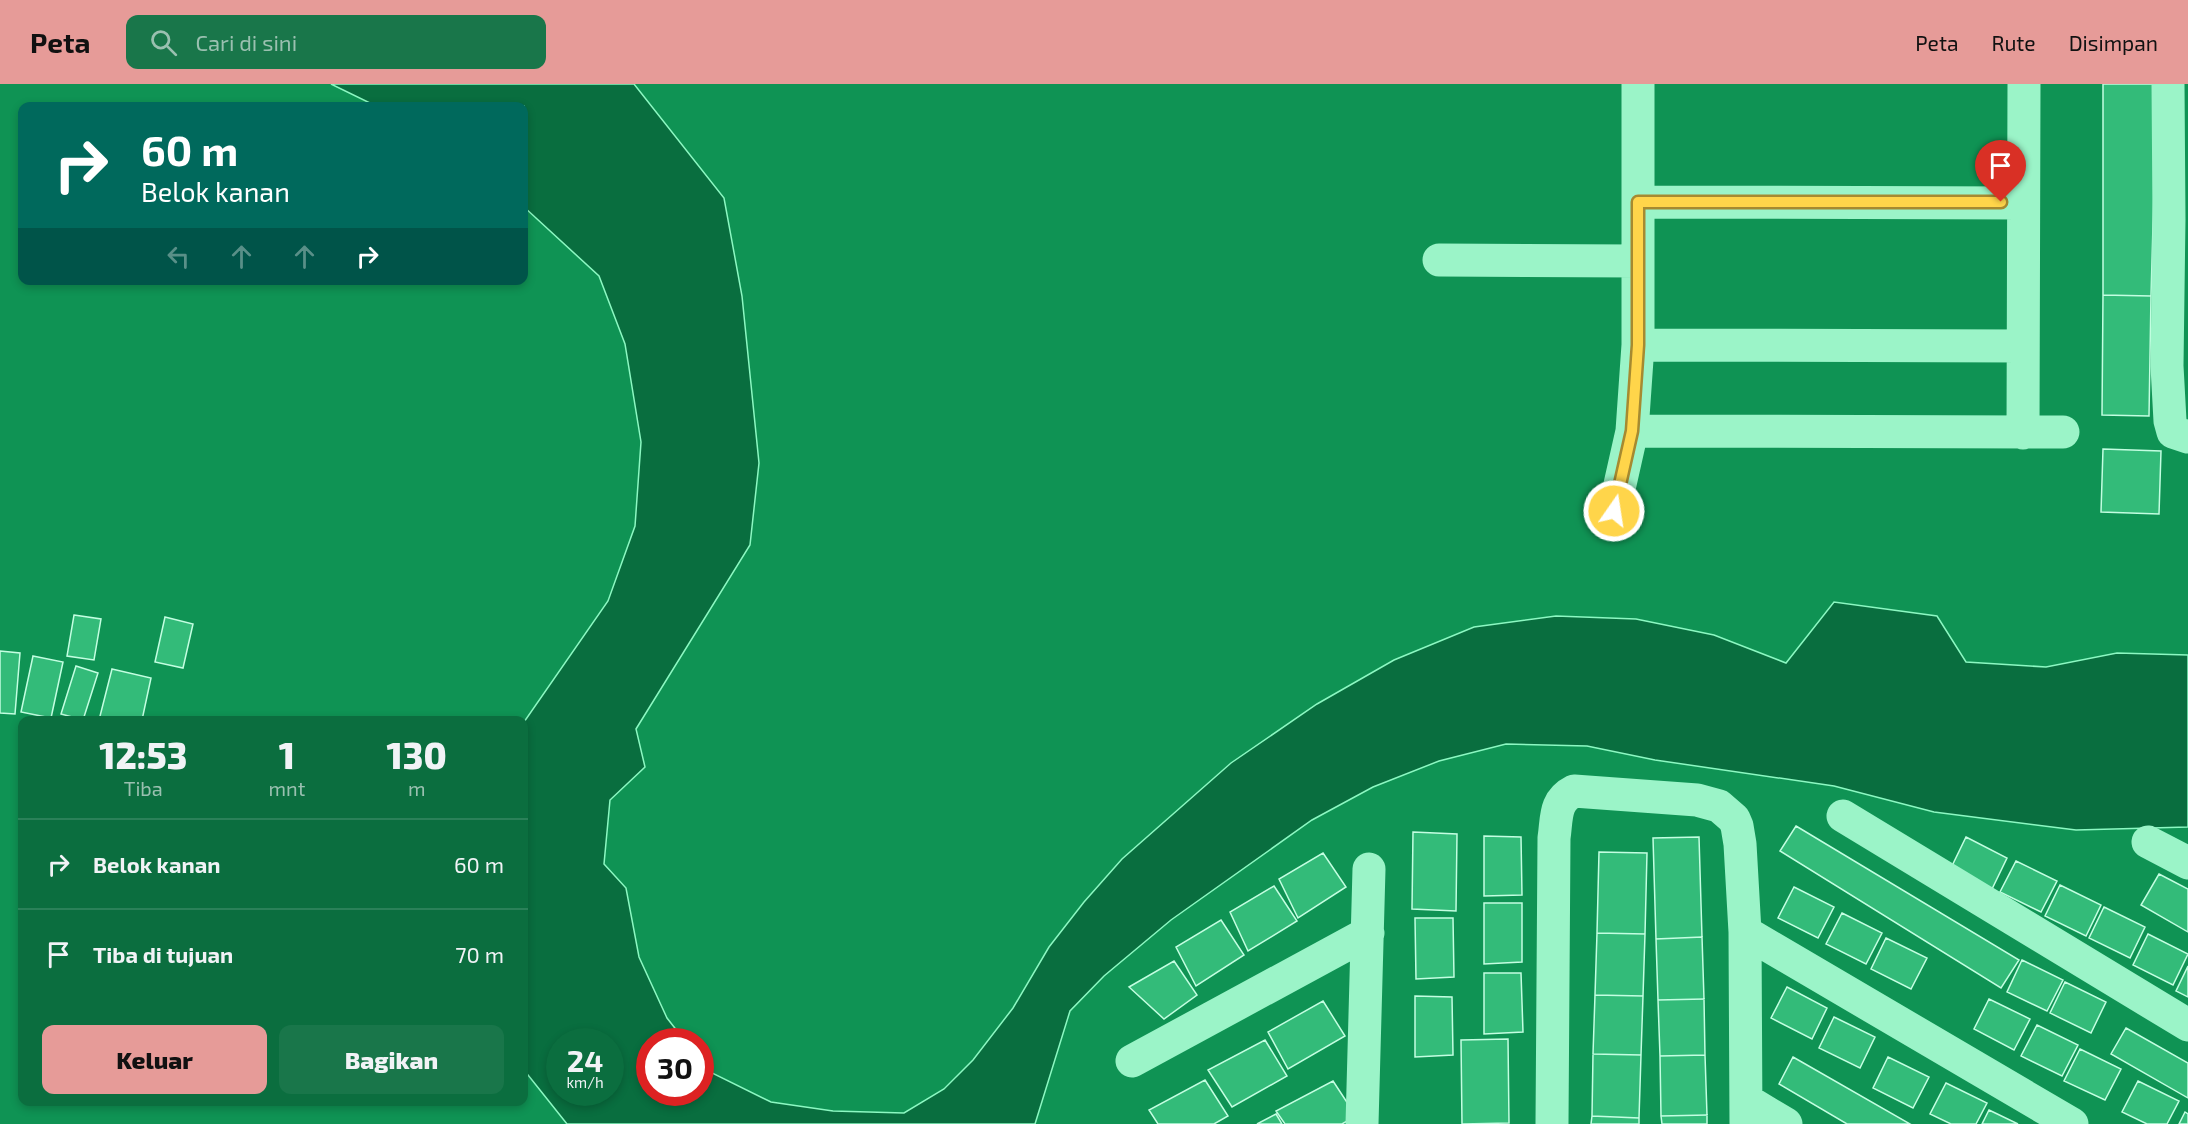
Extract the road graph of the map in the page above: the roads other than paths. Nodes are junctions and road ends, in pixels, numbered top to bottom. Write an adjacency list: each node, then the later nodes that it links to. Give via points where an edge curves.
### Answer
1 (1638, 84): 4 (street)
2 (2024, 84): 5 (street)
3 (2168, 84): 6 (street)
4 (1638, 202): 5 (street); 8 (street)
5 (2023, 203): 10 (street)
6 (2179, 219): 11 (street)
7 (1440, 260): 8 (street)
8 (1638, 261): 9 (street)
9 (1638, 345): 10 (street); 12 (street)
10 (2023, 345): 14 (street)
11 (2178, 367): 15 (street, via 2171,427 2177,435)
12 (1632, 431): 14 (street); 16 (street)
13 (2063, 432): 14 (street)
14 (2023, 433)
15 (2188, 437)
16 (1614, 511)
17 (1843, 816): 23 (street)
18 (2148, 842): 19 (street)
19 (2188, 863)
20 (1369, 868): 22 (street)
21 (1745, 932): 25 (street); 27 (street, via 1737,826 1719,806 1697,800 1574,791 1564,796 1558,806 1554,838); 29 (street)
22 (1368, 933): 24 (street); 26 (street)
23 (2188, 1025)
24 (1132, 1061)
25 (1746, 1112): 28 (street)
26 (1362, 1124)
27 (1552, 1124)
28 (1786, 1124)
29 (2072, 1124)

